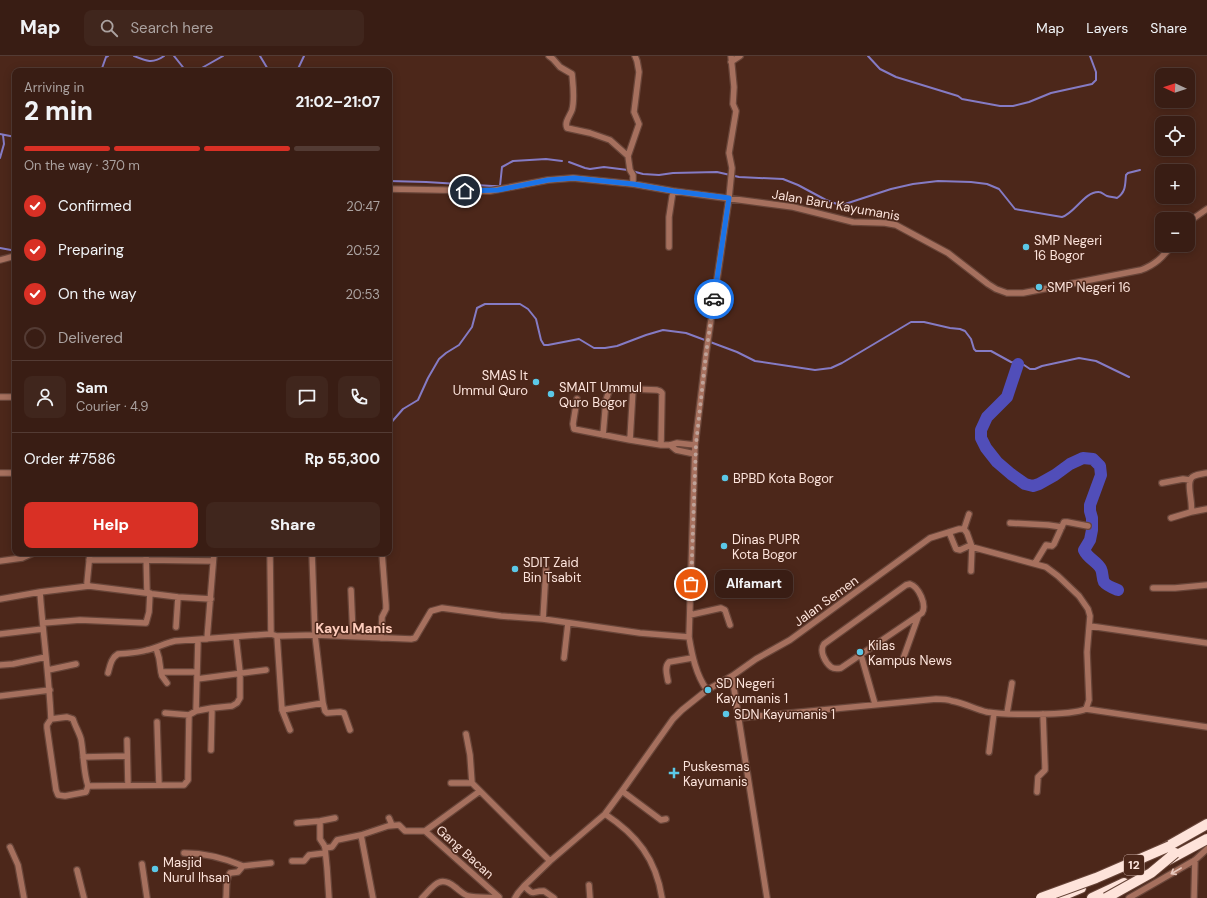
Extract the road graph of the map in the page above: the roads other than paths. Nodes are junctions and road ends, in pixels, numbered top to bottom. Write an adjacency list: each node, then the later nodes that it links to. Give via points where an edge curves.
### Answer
1 (549, 56): 5 (street, via 572,74 573,104 566,123 567,128 610,140)
2 (635, 56): 5 (street, via 639,72 634,112 639,124)
3 (740, 56): 4 (street)
4 (731, 59): 9 (street, via 733,104 736,111 729,153 732,168)
5 (628, 156): 6 (street)
6 (633, 184): 7 (street, Jalan Baru Kayumanis, via 563,178 498,190); 8 (street, Jalan Baru Kayumanis)
7 (392, 189)
8 (673, 191): 9 (street, Jalan Baru Kayumanis); 12 (street)
9 (729, 198): 13 (street, Jalan Baru Kayumanis, via 793,207 853,222 896,225 944,250 996,289 1014,294 1141,270 1156,263); 22 (street, via 709,330)
10 (1207, 209): 11 (street)
11 (1195, 217)
12 (668, 247)
13 (1167, 252)
14 (12, 257): 15 (street)
15 (0, 260)
16 (633, 389): 20 (street, via 614,388 609,392); 21 (street); 23 (street, via 657,390 662,393)
17 (0, 396): 18 (street)
18 (12, 397)
19 (577, 399): 20 (street, via 574,428)
20 (603, 435): 21 (street)
21 (630, 440): 23 (street)
22 (696, 444): 24 (street); 25 (street)
23 (661, 445): 24 (street)
24 (670, 445): 25 (street, via 676,450)
25 (695, 454): 64 (street)
26 (0, 473): 27 (street)
27 (12, 473)
28 (1207, 473): 29 (street, via 1194,476)
29 (1190, 480): 30 (street); 32 (street)
30 (1162, 483)
31 (1207, 509): 32 (street)
32 (1191, 512): 34 (street)
33 (969, 514): 38 (street)
34 (1171, 518)
35 (1010, 523): 37 (street)
36 (1088, 526): 37 (street, via 1064,522)
37 (1062, 527): 52 (street, via 1054,544 1046,545)
38 (964, 529): 39 (street, Jalan Semen); 40 (street)
39 (949, 532): 40 (street, via 956,549); 96 (street, Jalan Semen, via 930,538 790,640)
40 (972, 546): 52 (street); 54 (street)
41 (26, 556): 50 (street)
42 (89, 556): 48 (street)
43 (146, 556): 49 (street)
44 (214, 556): 51 (street)
45 (270, 556): 73 (street)
46 (312, 556): 74 (street)
47 (382, 556): 78 (street, via 386,609 382,617)
48 (88, 560): 49 (street); 56 (street)
49 (146, 560): 51 (street); 60 (street)
50 (0, 561)
51 (213, 561): 63 (street)
52 (1034, 563): 70 (street, via 1051,570 1079,596 1090,612)
53 (546, 569): 66 (street)
54 (971, 571)
55 (1207, 585): 57 (street)
56 (89, 586): 59 (street); 60 (street)
57 (1153, 588)
58 (351, 590): 75 (street)
59 (40, 592): 62 (street); 69 (street)
60 (149, 593): 61 (street); 69 (street, via 146,623 80,620)
61 (178, 597): 63 (street); 71 (street)
62 (0, 599)
63 (210, 599): 79 (street)
64 (690, 615): 68 (street, via 721,608 724,609); 77 (street)
65 (918, 616): 83 (street); 83 (street, via 924,610 923,601 914,585 908,584 824,644 821,649 821,653 834,669 841,668); 87 (street)
66 (542, 619): 67 (street); 78 (street, via 442,608 431,611 415,638)
67 (568, 623): 77 (street); 85 (street)
68 (730, 625)
69 (43, 626): 72 (street); 84 (street)
70 (1090, 626): 81 (street); 107 (street, via 1087,652 1089,700)
71 (176, 627)
72 (0, 634)
73 (274, 635): 74 (street); 76 (street); 108 (street)
74 (315, 635): 75 (street); 104 (street)
75 (353, 636): 78 (street)
76 (236, 637): 79 (street); 94 (street)
77 (689, 637): 86 (street)
78 (382, 638)
79 (207, 639): 80 (street)
80 (198, 640): 82 (street, via 168,642); 93 (street)
81 (1207, 643)
82 (156, 648): 92 (street); 95 (street, via 115,656)
83 (861, 655): 105 (street)
84 (46, 657): 89 (street); 90 (street)
85 (564, 658)
86 (692, 658): 98 (street, via 669,662 666,669); 102 (street)
87 (903, 659)
88 (76, 664): 90 (street)
89 (0, 665)
90 (48, 670): 101 (street)
91 (266, 670): 94 (street)
92 (161, 672): 93 (street); 99 (street)
93 (197, 672): 97 (street)
94 (240, 672): 97 (street); 106 (street, via 240,698 237,703)
95 (108, 673)
96 (732, 676): 102 (street, Jalan Semen); 115 (street)
97 (197, 679): 109 (street)
98 (668, 681)
99 (167, 682)
100 (1012, 683): 112 (street)
101 (50, 690): 103 (street); 116 (street)
102 (707, 690): 133 (street, Jalan Semen, via 673,719)
103 (0, 696)
104 (323, 703): 108 (street); 120 (street, via 327,713 344,713)
105 (875, 704): 111 (street, via 943,699); 115 (street)
106 (212, 708): 109 (street); 123 (street)
107 (1086, 709): 113 (street); 118 (street)
108 (282, 710): 119 (street)
109 (196, 711): 114 (street)
110 (165, 713): 114 (street)
111 (994, 713): 112 (street); 124 (street)
112 (1007, 713): 113 (street)
113 (1044, 714): 134 (street, via 1045,770 1038,777)
114 (189, 715): 130 (street, via 188,780 184,785)
115 (739, 718): 175 (street)
116 (51, 719): 126 (street, via 73,719 79,730); 131 (street, via 47,728 58,795 86,792)
117 (157, 722): 130 (street)
118 (1207, 727)
119 (290, 730)
120 (350, 730)
121 (466, 734): 128 (street)
122 (127, 740): 125 (street)
123 (211, 750)
124 (989, 752)
125 (127, 756): 126 (street); 129 (street)
126 (83, 757): 131 (street)
127 (450, 783): 128 (street)
128 (472, 783): 132 (street)
129 (128, 785): 130 (street); 131 (street)
130 (159, 785)
131 (88, 786)
132 (480, 791): 143 (street); 154 (street)
133 (622, 791): 135 (street, Jalan Semen); 138 (street, via 661,820)
134 (1037, 792)
135 (605, 814): 154 (street, Jalan Semen); 174 (street, via 623,826 646,852 655,870)
136 (335, 818): 139 (street)
137 (388, 818): 141 (street)
138 (666, 819)
139 (320, 821): 140 (street); 150 (street, via 320,839)
140 (297, 823)
141 (392, 825): 143 (street, Gang Bacan, via 398,825 406,831); 145 (street)
142 (1207, 825): 148 (highway); 159 (highway, 12)
143 (425, 832): 170 (street, Gang Bacan)
144 (1207, 834): 148 (highway)
145 (361, 835): 150 (street, via 337,840); 168 (street)
146 (1207, 839): 162 (highway, 12)
147 (10, 847): 163 (street, via 18,866)
148 (1173, 849): 176 (highway, bridge); 179 (highway, bridge, via 1150,873)
149 (1207, 849): 152 (street)
150 (325, 851): 153 (street, via 309,855 304,861); 167 (street)
151 (184, 853): 157 (street, via 207,854)
152 (1195, 860): 180 (street, one-way to 180); 181 (street)
153 (292, 861)
154 (550, 861): 161 (street, Jalan Semen)
155 (271, 863): 157 (street)
156 (142, 864): 165 (street)
157 (243, 866): 166 (street, via 238,872 230,872 228,875)
158 (77, 870): 164 (street)
159 (1113, 875): 162 (highway); 177 (highway, 12)
160 (589, 885): 173 (street)
161 (524, 886): 171 (street, Jalan Semen); 172 (street, via 533,894 544,891)
162 (1118, 886): 178 (highway, 12)
163 (24, 898)
164 (84, 898)
165 (147, 898)
166 (226, 898)
167 (329, 898)
168 (373, 898)
169 (422, 898): 170 (street, via 437,883 443,881 469,896)
170 (500, 898)
171 (515, 898)
172 (554, 898)
173 (590, 898)
174 (662, 898)
175 (767, 898)
176 (1041, 898)
177 (1057, 898)
178 (1092, 898)
179 (1106, 898)
180 (1129, 898)
181 (1194, 898)

